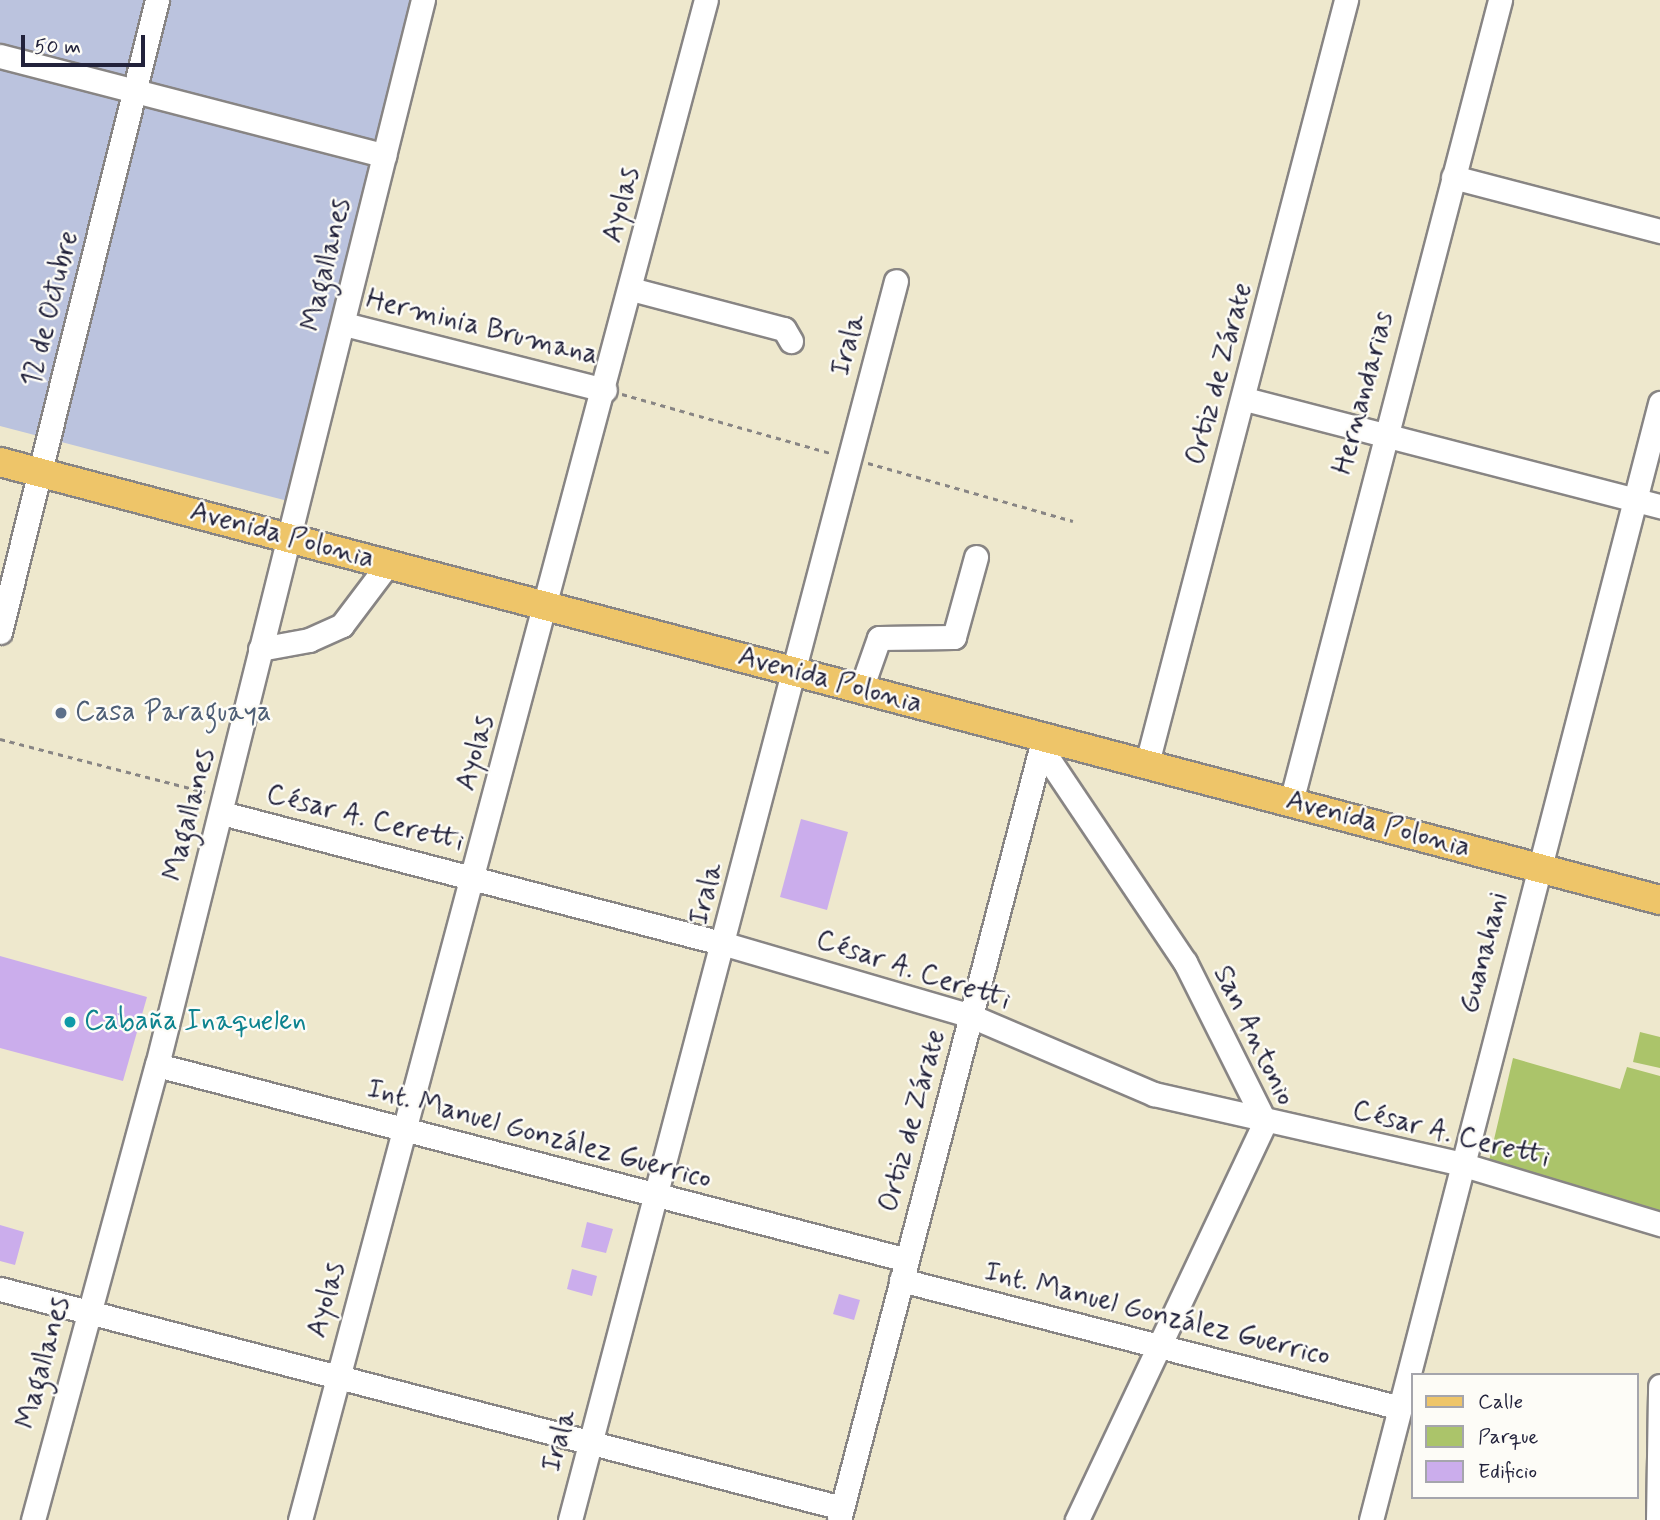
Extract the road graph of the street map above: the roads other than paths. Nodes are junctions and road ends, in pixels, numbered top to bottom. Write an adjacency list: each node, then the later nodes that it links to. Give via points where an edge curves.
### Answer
1 (158, 0): 7 (street, 12 de Octubre)
2 (424, 0): 8 (street, Magallanes)
3 (706, 0): 12 (street, Ayolas)
4 (1346, 0): 16 (street, Ortiz de Zárate)
5 (1500, 0): 9 (street, Hernandarias)
6 (0, 56): 7 (street)
7 (135, 91): 8 (street); 20 (street, 12 de Octubre)
8 (384, 155): 13 (street, Magallanes)
9 (1453, 177): 10 (street); 18 (street, Hernandarias)
10 (1660, 231)
11 (896, 281): 31 (street, Irala)
12 (631, 289): 14 (street, via 784,329); 15 (street, Ayolas)
13 (344, 324): 15 (street, Herminia Brumana); 23 (street, Magallanes)
14 (791, 341)
15 (606, 390): 28 (street, Ayolas)
16 (1245, 400): 18 (street); 34 (street, Ortiz de Zárate)
17 (1660, 403): 21 (street, Guanahani)
18 (1383, 435): 21 (street); 35 (street, Hernandarias)
19 (0, 461): 20 (main road, Avenida Polonia)
20 (41, 472): 23 (main road, Avenida Polonia); 25 (street, 12 de Octubre)
21 (1635, 500): 22 (street); 37 (street, Guanahani)
22 (1660, 506)
23 (287, 537): 26 (main road, Avenida Polonia); 30 (street, Magallanes)
24 (976, 557): 32 (street, via 954,638 878,638)
25 (19, 559): 27 (street); 29 (street, 12 de Octubre)
26 (388, 564): 28 (main road, Avenida Polonia); 30 (street, via 342,625 309,640)
27 (0, 576)
28 (547, 606): 31 (main road, Avenida Polonia); 38 (street, Ayolas)
29 (0, 632)
30 (260, 649): 36 (street, Magallanes)
31 (794, 671): 32 (main road, Avenida Polonia); 40 (street, Irala)
32 (861, 689): 33 (main road, Avenida Polonia)
33 (1043, 743): 34 (main road, Avenida Polonia); 41 (street, Ortiz de Zárate); 43 (street, San Antonio, via 1185,962)
34 (1147, 763): 35 (main road, Avenida Polonia)
35 (1291, 802): 37 (main road, Avenida Polonia)
36 (223, 805): 38 (street, César A. Ceretti); 42 (street, Magallanes)
37 (1538, 868): 39 (main road, Avenida Polonia); 45 (street, Guanahani)
38 (472, 878): 40 (street, César A. Ceretti); 44 (street, Ayolas)
39 (1660, 900)
40 (725, 943): 41 (street, César A. Ceretti); 46 (street, Irala)
41 (971, 1016): 43 (street, César A. Ceretti, via 1097,1074); 48 (street, Ortiz de Zárate)
42 (157, 1065): 44 (street, Int. Manuel González Guerrico); 50 (street, Magallanes)
43 (1265, 1122): 45 (street, César A. Ceretti); 51 (street, San Antonio)
44 (404, 1129): 46 (street, Int. Manuel González Guerrico); 52 (street, Ayolas)
45 (1461, 1164): 47 (street, César A. Ceretti); 54 (street, Guanahani)
46 (659, 1198): 48 (street, Int. Manuel González Guerrico); 55 (street, Irala)
47 (1660, 1224)
48 (904, 1270): 51 (street, Int. Manuel González Guerrico); 56 (street, Ortiz de Zárate)
49 (0, 1289): 50 (street)
50 (88, 1312): 52 (street); 57 (street, Magallanes)
51 (1156, 1346): 54 (street, Int. Manuel González Guerrico); 60 (street, San Antonio)
52 (337, 1374): 55 (street); 58 (street, Ayolas)
53 (1660, 1387): 62 (street)
54 (1397, 1407): 61 (street, Guanahani)
55 (590, 1438): 56 (street); 59 (street, Irala)
56 (840, 1514)
57 (33, 1520)
58 (300, 1520)
59 (570, 1520)
60 (1077, 1520)
61 (1371, 1520)
62 (1658, 1520)

